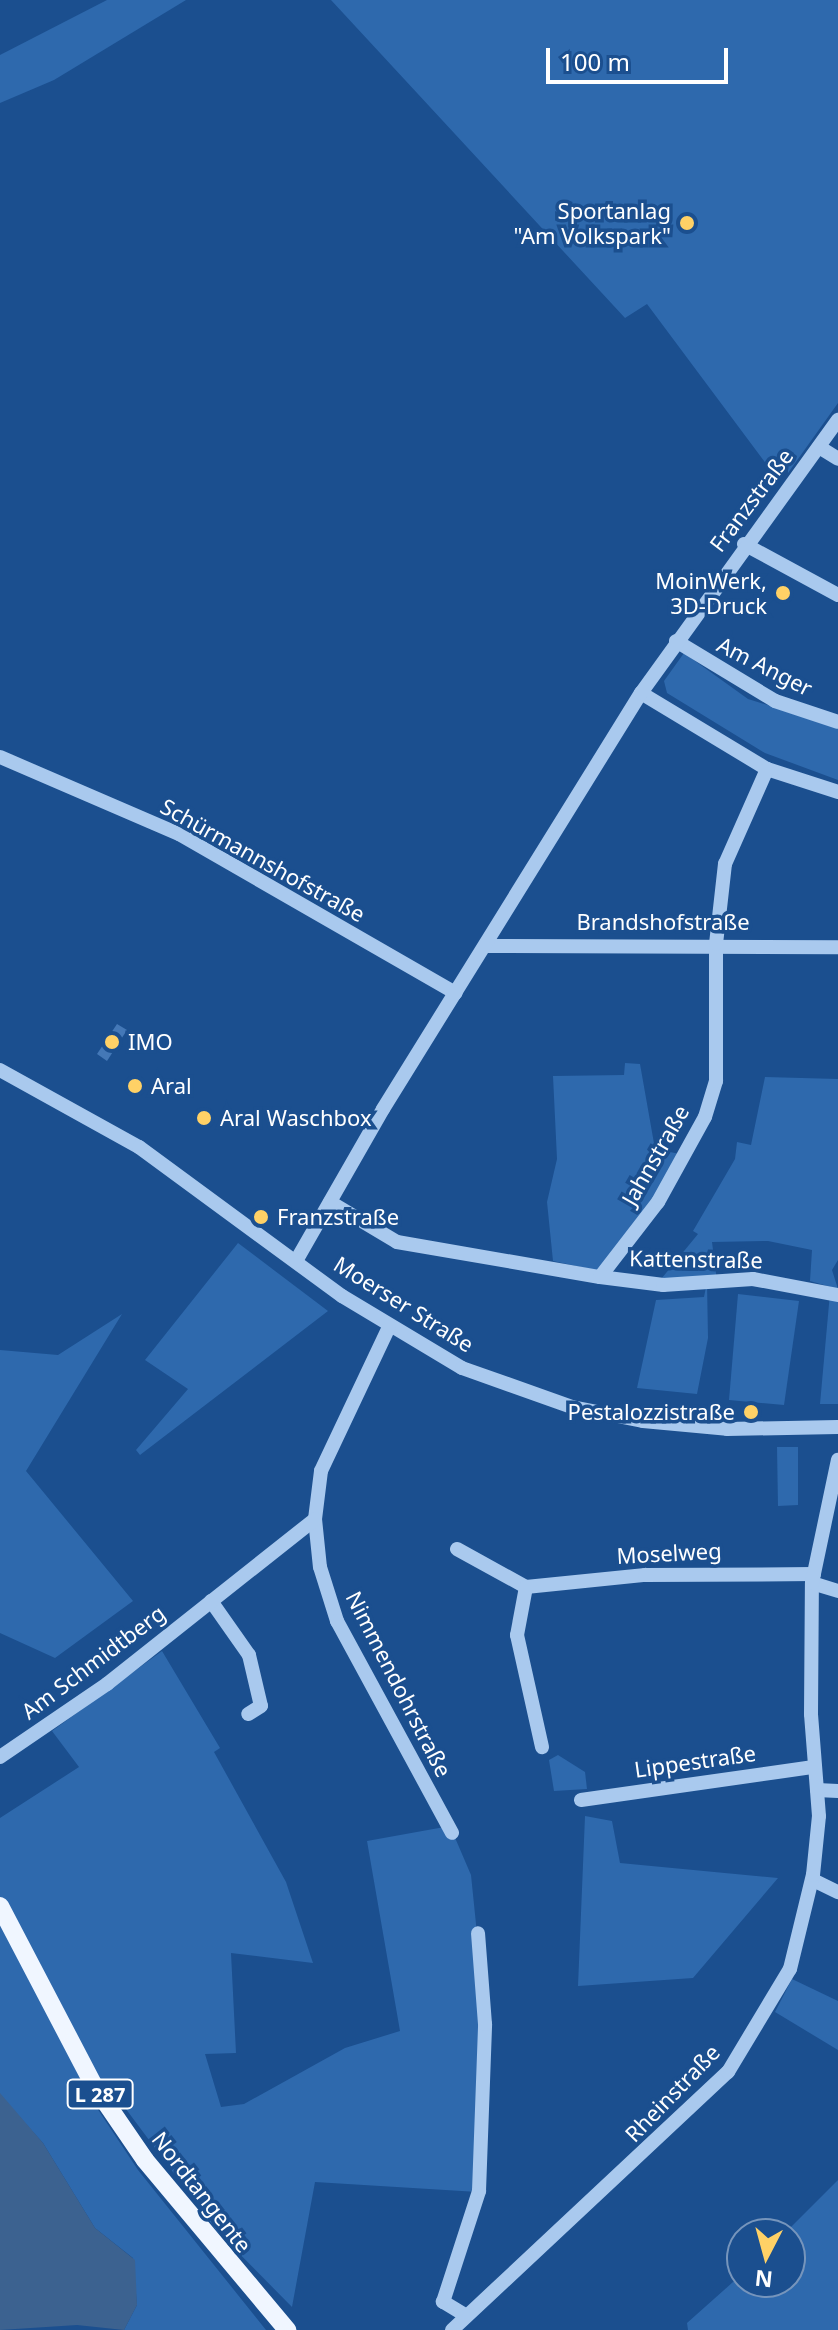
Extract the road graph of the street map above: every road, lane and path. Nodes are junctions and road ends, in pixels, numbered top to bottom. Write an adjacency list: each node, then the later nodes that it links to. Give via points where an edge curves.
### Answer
1 (838, 420): 2 (street, Franzstraße)
2 (819, 447): 3 (street); 4 (street, Franzstraße)
3 (838, 459)
4 (744, 544): 5 (street); 6 (street, Franzstraße)
5 (838, 595)
6 (676, 641): 7 (street, Franzstraße); 8 (street, Am Anger, via 775,701)
7 (641, 693): 10 (street); 13 (street, Franzstraße)
8 (838, 722)
9 (0, 757): 15 (street, Schürmannshofstraße, via 179,834)
10 (767, 769): 11 (street); 12 (street, Jahnstraße, via 725,864)
11 (838, 792)
12 (716, 944): 13 (street, Brandshofstraße); 14 (street, Brandshofstraße); 19 (street, Jahnstraße, via 716,1081 705,1117 658,1202)
13 (488, 946): 15 (street, Franzstraße)
14 (838, 947)
15 (456, 993): 17 (street, Franzstraße)
16 (0, 1070): 18 (street, Moerser Straße, via 139,1147)
17 (330, 1202): 18 (street, Franzstraße); 19 (street, via 397,1242)
18 (296, 1261): 21 (street, Moerser Straße)
19 (600, 1277): 20 (street, Kattenstraße, via 663,1285 753,1279)
20 (838, 1295)
21 (389, 1327): 22 (street, Moerser Straße, via 462,1368 572,1407 727,1429); 24 (street, Nimmendohrstraße, via 321,1471)
22 (838, 1427)
23 (838, 1460): 26 (street, Rheinstraße)
24 (315, 1519): 29 (street, Am Schmidtberg); 37 (street, Nimmendohrstraße, via 320,1567 337,1621)
25 (457, 1549): 27 (street)
26 (813, 1579): 27 (street, Moselweg, via 645,1575); 28 (street); 33 (street, Rheinstraße)
27 (526, 1587): 31 (street, via 517,1635)
28 (838, 1591)
29 (211, 1601): 30 (street, via 249,1655 261,1706); 32 (street, Am Schmidtberg)
30 (248, 1714)
31 (542, 1747)
32 (0, 1757)
33 (814, 1767): 34 (street, Rheinstraße); 36 (street, Lippestraße)
34 (817, 1790): 35 (street); 38 (street, Rheinstraße)
35 (838, 1791)
36 (581, 1800)
37 (452, 1833)
38 (813, 1880): 39 (street); 42 (street, Rheinstraße, via 790,1969 728,2072)
39 (838, 1892)
40 (0, 1906): 43 (main road, Nordtangente / L 287, via 93,2084 145,2160)
41 (478, 1933): 42 (street, via 485,2012 479,2191 443,2302)
42 (465, 2315): 44 (street, Rheinstraße)
43 (287, 2330)
44 (452, 2330)

